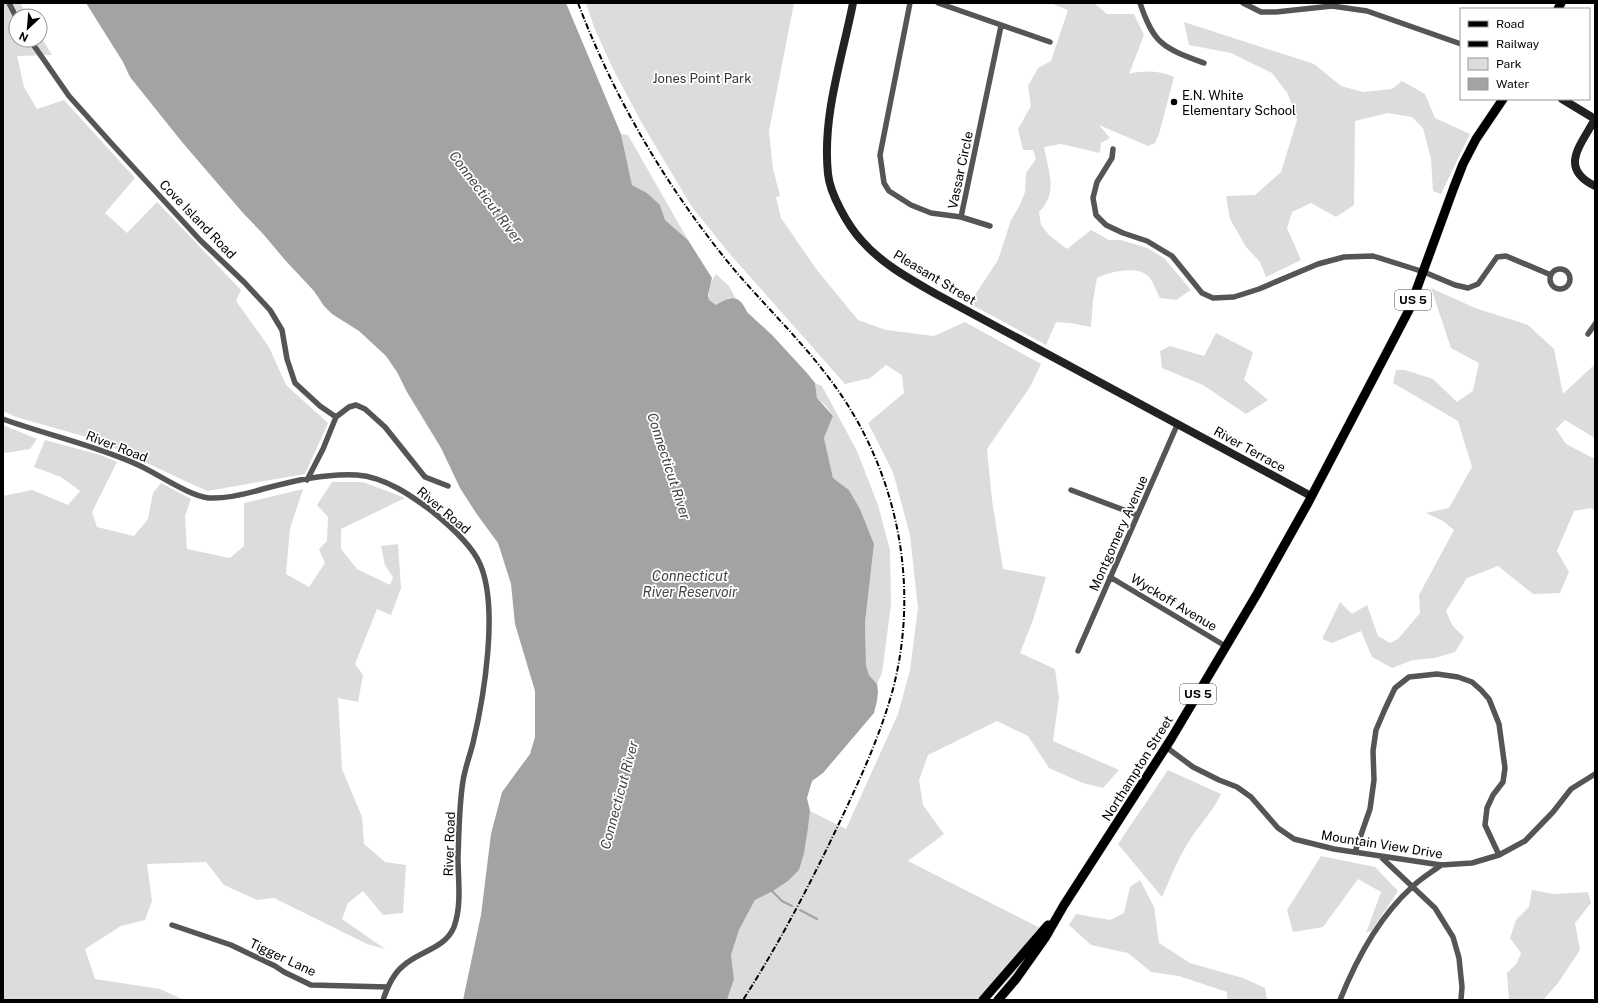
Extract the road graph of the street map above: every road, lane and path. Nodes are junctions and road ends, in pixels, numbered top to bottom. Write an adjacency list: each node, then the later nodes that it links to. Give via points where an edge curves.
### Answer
1 (853, 3): 24 (street, Pleasant Street, via 832,94 827,131 828,175 839,208 861,241 904,275 936,294)
2 (910, 3): 16 (street, Vassar Circle, via 880,155 884,183 889,191 911,205 931,213)
3 (938, 3): 6 (street)
4 (1140, 3): 10 (street, via 1156,38 1165,47)
5 (1243, 3): 8 (street, via 1261,12 1332,6 1361,10)
6 (1001, 26): 7 (street); 16 (street, Vassar Circle)
7 (1050, 42)
8 (1460, 44)
9 (36, 48): 22 (street, Cove Island Road, via 85,114 200,240 270,310 282,330 287,359 295,383)
10 (1204, 63)
11 (1502, 100): 18 (main road, US 5, via 1476,139 1463,164)
12 (1564, 100): 13 (street)
13 (1595, 118): 15 (street, via 1577,151 1574,165 1578,175)
14 (1113, 149): 18 (street, via 1112,158 1098,182 1093,198 1096,215 1106,225 1147,241 1172,256 1202,293 1213,298 1234,297 1318,264 1344,257 1373,256)
15 (1595, 186)
16 (961, 217): 17 (street)
17 (990, 226)
18 (1424, 272): 19 (street, via 1448,283 1468,288 1478,284 1497,257 1506,256); 28 (main road, US 5, via 1410,310)
19 (1551, 275)
20 (1595, 324): 21 (street)
21 (1588, 334)
22 (336, 417): 25 (street); 26 (street, via 356,405 365,410 385,427 425,477)
23 (3, 420): 25 (street, River Road, via 109,453 137,464 189,492 208,498 241,496)
24 (1178, 423): 28 (street, River Terrace); 29 (street, Montgomery Avenue)
25 (307, 480): 42 (street, River Road, via 326,476 359,475 386,483 412,496 464,540 479,562 487,583 487,648 482,697 463,781 458,856 459,902 454,927 446,939 401,967)
26 (448, 486)
27 (1071, 490): 29 (street)
28 (1311, 496): 31 (main road, Northampton Street / US 5)
29 (1137, 516): 30 (street, Montgomery Avenue)
30 (1110, 577): 31 (street, Wyckoff Avenue); 32 (street, Montgomery Avenue)
31 (1227, 646): 33 (main road, Northampton Street / US 5)
32 (1078, 651)
33 (1166, 747): 35 (street, Mountain View Drive, via 1193,767 1237,787 1251,797 1278,828 1294,839); 40 (main road, Northampton Street / US 5)
34 (1595, 774): 36 (street, Mountain View Drive, via 1571,789 1525,841)
35 (1355, 852): 36 (street, via 1370,809 1374,780 1373,751 1376,730 1384,709 1395,688 1409,677 1437,674 1472,682 1489,699 1499,724 1505,768 1504,782 1487,808 1485,825); 37 (street, Mountain View Drive)
36 (1499, 856): 38 (street, Mountain View Drive, via 1472,863)
37 (1381, 857): 38 (street, Mountain View Drive); 39 (street)
38 (1441, 865): 39 (street)
39 (1412, 886): 46 (street, via 1380,924); 47 (street, via 1435,908 1453,937 1459,958)
40 (1064, 905): 44 (main road, US 5); 45 (main road, US 5, via 1030,960)
41 (172, 925): 42 (street, Tigger Lane, via 231,944 311,984)
42 (388, 987): 43 (street, River Road)
43 (383, 1000)
44 (983, 1000)
45 (998, 1000)
46 (1340, 1000)
47 (1461, 1000)

